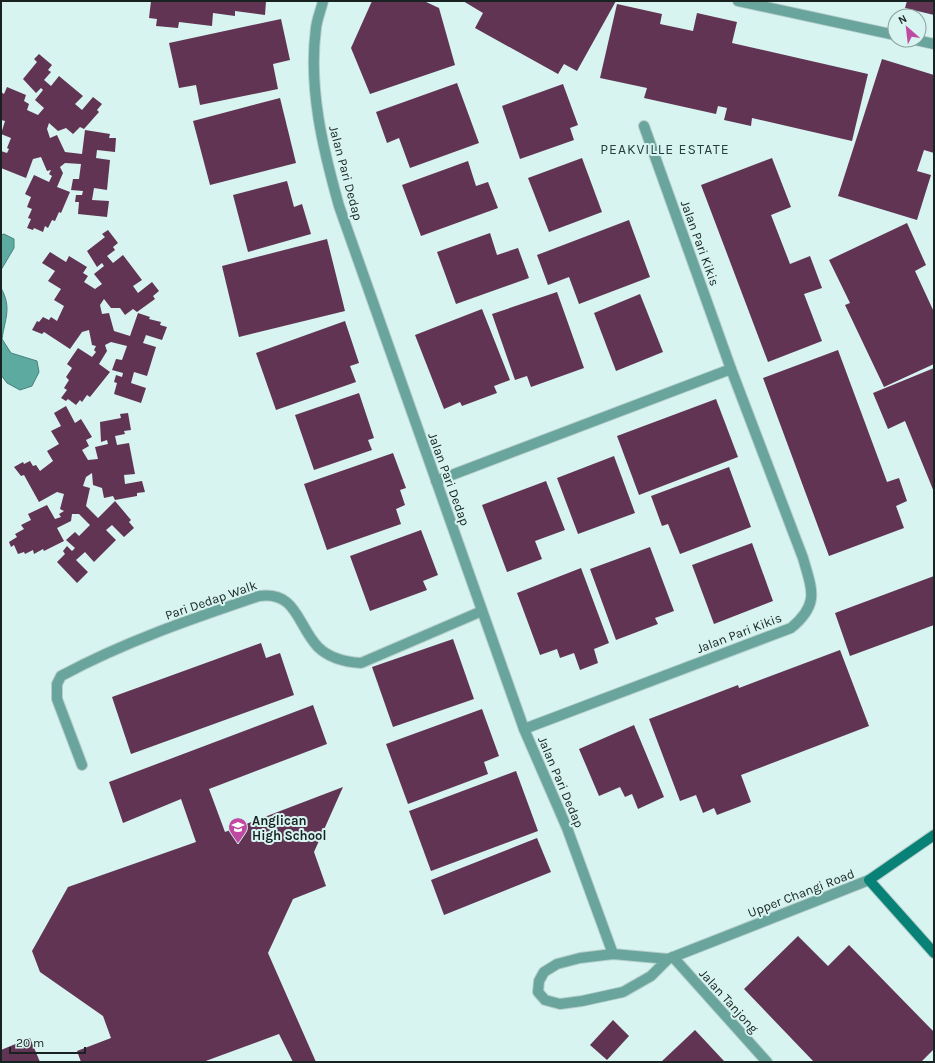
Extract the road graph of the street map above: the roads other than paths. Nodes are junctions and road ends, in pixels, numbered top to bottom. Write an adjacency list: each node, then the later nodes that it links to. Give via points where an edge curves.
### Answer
1 (323, 1): 7 (street, Jalan Pari Dedap, via 316,27 314,61 320,132 339,206)
2 (738, 1): 3 (street)
3 (784, 6): 4 (street)
4 (887, 33)
5 (644, 126): 6 (street, Jalan Pari Kikis)
6 (731, 369): 7 (street); 9 (street, Jalan Pari Kikis, via 803,558 812,601 802,618 791,628)
7 (436, 481): 8 (street, Jalan Pari Dedap)
8 (482, 611): 9 (street, Jalan Pari Dedap); 10 (street, Pari Dedap Walk, via 361,663 345,661 326,653 312,640 291,606 281,598 268,595 204,615 125,645 61,676 57,684 57,699)
9 (524, 729): 14 (street, Jalan Pari Dedap, via 567,828)
10 (82, 765)
11 (934, 834): 12 (street, Upper Changi Road)
12 (869, 880): 13 (street); 15 (street, Upper Changi Road)
13 (934, 953)
14 (613, 954): 15 (street, Upper Changi Road); 15 (street, Upper Changi Road, via 557,964 544,972 539,981 538,992 545,1000 560,1004 623,992 651,976)
15 (670, 958): 16 (street, Jalan Tanjong)
16 (767, 1062)

